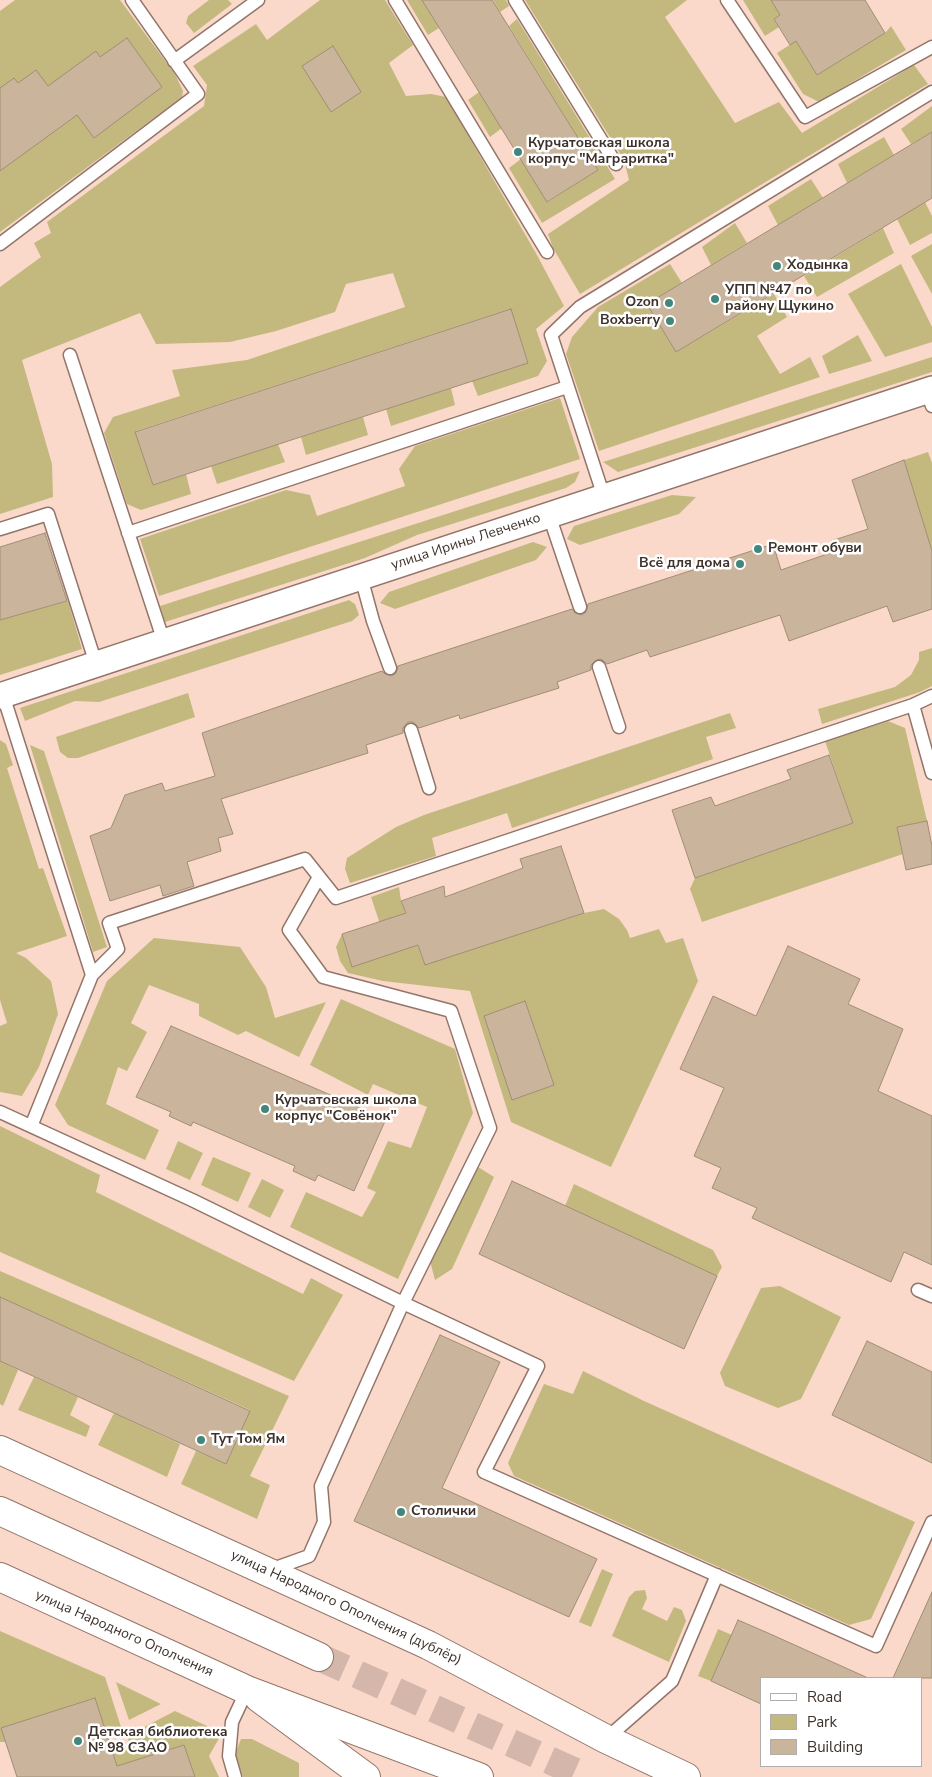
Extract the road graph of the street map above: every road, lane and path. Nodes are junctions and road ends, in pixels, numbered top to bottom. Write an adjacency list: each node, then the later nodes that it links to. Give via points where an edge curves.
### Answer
1 (132, 0): 7 (lane)
2 (258, 0): 7 (lane)
3 (395, 0): 11 (lane)
4 (515, 0): 9 (lane)
5 (728, 0): 6 (lane, via 806,117)
6 (932, 47)
7 (174, 60): 10 (lane, via 198,94)
8 (932, 92): 13 (lane, via 580,307 551,335)
9 (616, 164)
10 (0, 244)
11 (547, 252)
12 (70, 354): 18 (lane)
13 (566, 387): 15 (lane); 18 (lane)
14 (930, 395): 15 (street, улица Ирины Левченко)
15 (604, 497): 16 (street, улица Ирины Левченко)
16 (549, 515): 19 (street, улица Ирины Левченко); 20 (lane)
17 (0, 529): 22 (lane, via 48,514)
18 (128, 533): 21 (lane)
19 (361, 577): 21 (street, улица Ирины Левченко); 24 (lane)
20 (580, 607)
21 (164, 642): 22 (street, улица Ирины Левченко)
22 (96, 664): 25 (street, улица Ирины Левченко)
23 (599, 667): 28 (lane)
24 (390, 668)
25 (2, 695): 33 (lane)
26 (932, 696): 27 (lane)
27 (913, 705): 30 (lane); 32 (lane, via 336,898)
28 (619, 727)
29 (411, 730): 31 (lane)
30 (932, 773)
31 (429, 788)
32 (319, 877): 33 (lane, via 305,859 109,923 118,949); 38 (lane, via 289,930 323,977 451,1011 490,1128)
33 (92, 975): 35 (lane)
34 (0, 1112): 35 (lane)
35 (32, 1124): 38 (lane)
36 (918, 1290): 37 (lane)
37 (932, 1296)
38 (403, 1303): 42 (lane, via 321,1486 324,1522 309,1556); 43 (lane, via 538,1366 484,1472)
39 (0, 1450): 42 (street, улица Народного Ополчения (дублёр))
40 (0, 1511): 45 (street)
41 (932, 1522): 43 (lane, via 876,1646)
42 (267, 1571): 47 (street, улица Народного Ополчения (дублёр), via 428,1645)
43 (717, 1575): 47 (lane, via 672,1681)
44 (0, 1577): 46 (street, улица Народного Ополчения)
45 (319, 1657)
46 (247, 1690): 48 (lane, via 232,1722 229,1756); 49 (street); 50 (street)
47 (606, 1739): 51 (street, улица Народного Ополчения (дублёр))
48 (235, 1777)
49 (366, 1777)
50 (479, 1777)
51 (686, 1777)

